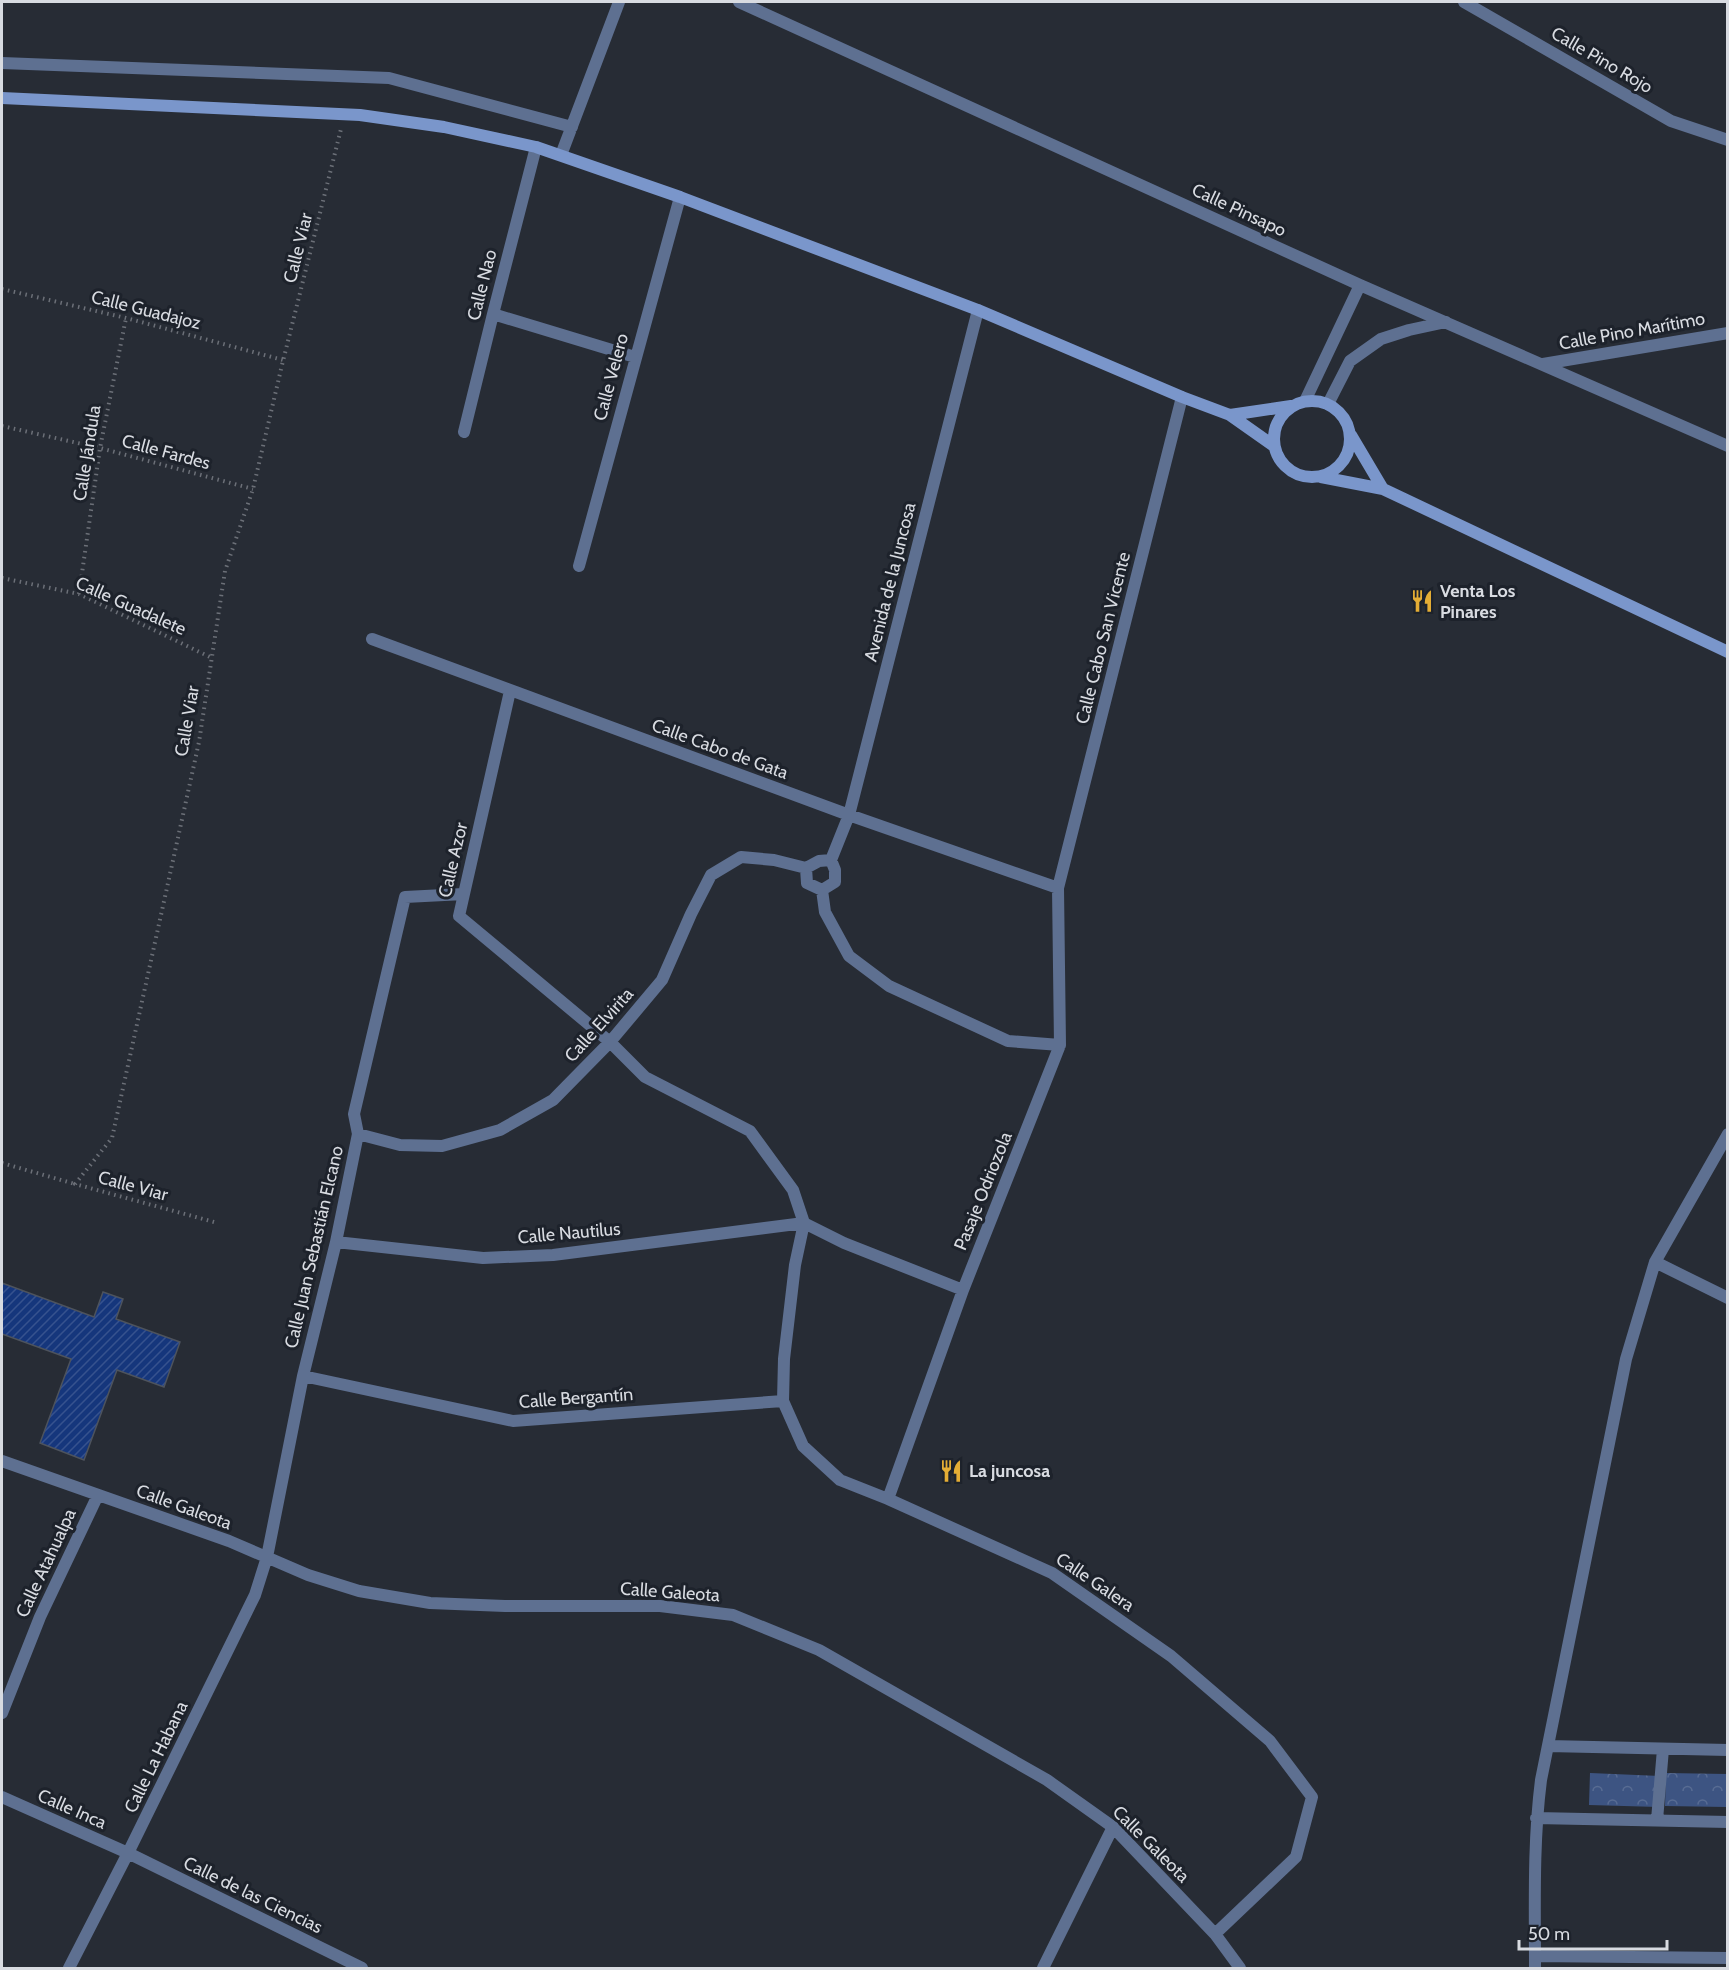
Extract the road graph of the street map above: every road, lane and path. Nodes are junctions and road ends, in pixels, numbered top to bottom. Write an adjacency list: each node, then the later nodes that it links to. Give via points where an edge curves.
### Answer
1 (619, 2): 7 (street)
2 (739, 2): 12 (street, Calle Pinsapo)
3 (1464, 2): 8 (street, Calle Pino Rojo, via 1671,121)
4 (2, 63): 7 (street, via 389,78)
5 (2, 98): 6 (street)
6 (345, 114): 9 (street, via 444,127); 20 (path, Calle Viar)
7 (572, 127): 10 (street)
8 (1728, 140)
9 (536, 147): 10 (street); 15 (street, Calle Nao)
10 (561, 155): 11 (street)
11 (680, 197): 14 (street); 19 (street, Calle Velero)
12 (1360, 285): 17 (street, Calle Pinsapo); 23 (street)
13 (2, 289): 16 (path, Calle Guadajoz)
14 (978, 310): 22 (street); 43 (street, Avenida de la Juncosa)
15 (492, 314): 19 (street); 28 (street, Calle Nao)
16 (126, 318): 20 (path, Calle Guadajoz); 32 (path, Calle Jándula)
17 (1446, 322): 21 (street, Calle Pinsapo); 24 (street, via 1381,339 1350,361)
18 (1728, 333): 21 (street, Calle Pino Marítimo)
19 (634, 357): 36 (street, Calle Velero)
20 (284, 360): 34 (path, Calle Viar)
21 (1542, 364): 31 (street, Calle Pinsapo)
22 (1182, 397): 26 (street); 46 (street, Calle Cabo San Vicente)
23 (1305, 401): 24 (street); 25 (street)
24 (1328, 404): 29 (street, via 1339,411)
25 (1292, 406): 26 (street); 30 (street, via 1276,424)
26 (1230, 415): 30 (street)
27 (2, 426): 32 (path, Calle Fardes)
28 (464, 432)
29 (1351, 435): 33 (street, via 1342,464); 35 (street)
30 (1275, 446): 33 (street, via 1279,459 1292,471)
31 (1728, 446)
32 (100, 448): 34 (path, Calle Fardes); 38 (path, Calle Jándula)
33 (1321, 477): 35 (street)
34 (253, 489): 41 (path, Calle Viar, via 225,571)
35 (1383, 489): 40 (street)
36 (579, 566)
37 (2, 578): 38 (path, Calle Guadalete)
38 (79, 594): 41 (path, Calle Guadalete)
39 (372, 639): 42 (street, Calle Cabo de Gata)
40 (1728, 651)
41 (212, 658): 54 (path, Calle Viar, via 199,742 112,1138)
42 (510, 690): 43 (street, Calle Cabo de Gata); 48 (street, Calle Azor)
43 (849, 815): 44 (street, Avenida de la Juncosa); 46 (street, Calle Cabo de Gata)
44 (831, 860): 45 (street); 47 (street, via 835,882)
45 (806, 868): 47 (street, via 807,883); 49 (street, Calle Elvirita, via 741,857 711,875 662,980)
46 (1058, 888): 50 (street, Pasaje Odriozola)
47 (822, 890): 50 (street, via 825,912 849,956 889,986 1008,1041)
48 (464, 894): 49 (street, Calle Azor, via 459,916); 51 (street, Calle Juan Sebastián Elcano, via 405,897 354,1114)
49 (610, 1042): 51 (street, Calle Elvirita, via 553,1100 500,1130 442,1146 399,1145); 56 (street, via 645,1077 750,1131 793,1190)
50 (1060, 1046): 59 (street, Pasaje Odriozola)
51 (358, 1134): 57 (street, Calle Juan Sebastián Elcano)
52 (1728, 1134): 58 (street)
53 (2, 1163): 54 (path)
54 (75, 1184): 55 (path, Calle Viar)
55 (214, 1222)
56 (804, 1223): 57 (street, Calle Nautilus, via 553,1255 483,1258); 59 (street); 62 (street, Calle Galera, via 784,1359)
57 (336, 1242): 61 (street, Calle Juan Sebastián Elcano)
58 (1655, 1262): 60 (street); 68 (street, via 1626,1359)
59 (963, 1290): 65 (street, Pasaje Odriozola)
60 (1728, 1298)
61 (303, 1376): 62 (street, Calle Bergantín, via 513,1421); 66 (street, Calle Juan Sebastián Elcano)
62 (783, 1401): 65 (street, Calle Galera, via 804,1446 840,1480)
63 (2, 1461): 64 (street, Calle Galeota)
64 (98, 1495): 66 (street, Calle Galeota); 67 (street, Calle Atahualpa, via 40,1617)
65 (888, 1498): 77 (street, Calle Galera, via 1052,1573 1171,1656 1277,1750 1312,1797 1296,1857)
66 (267, 1557): 75 (street, Calle Galeota, via 359,1591 430,1603 660,1606 733,1615 819,1650 1047,1780); 76 (street, Calle La Habana, via 255,1595)
67 (2, 1713)
68 (1548, 1746): 69 (street); 72 (street)
69 (1662, 1749): 70 (street); 73 (street)
70 (1728, 1750)
71 (2, 1797): 76 (street, Calle Inca)
72 (1536, 1818): 73 (street); 79 (street)
73 (1657, 1820): 74 (street)
74 (1728, 1822)
75 (1113, 1827): 77 (street, Calle Galeota); 82 (street)
76 (128, 1853): 80 (street, Calle La Habana); 81 (street, Calle de las Ciencias)
77 (1215, 1934): 83 (street, Calle Galeota)
78 (1728, 1958): 79 (street)
79 (1534, 1962)
80 (69, 1968)
81 (362, 1968)
82 (1043, 1968)
83 (1240, 1968)

